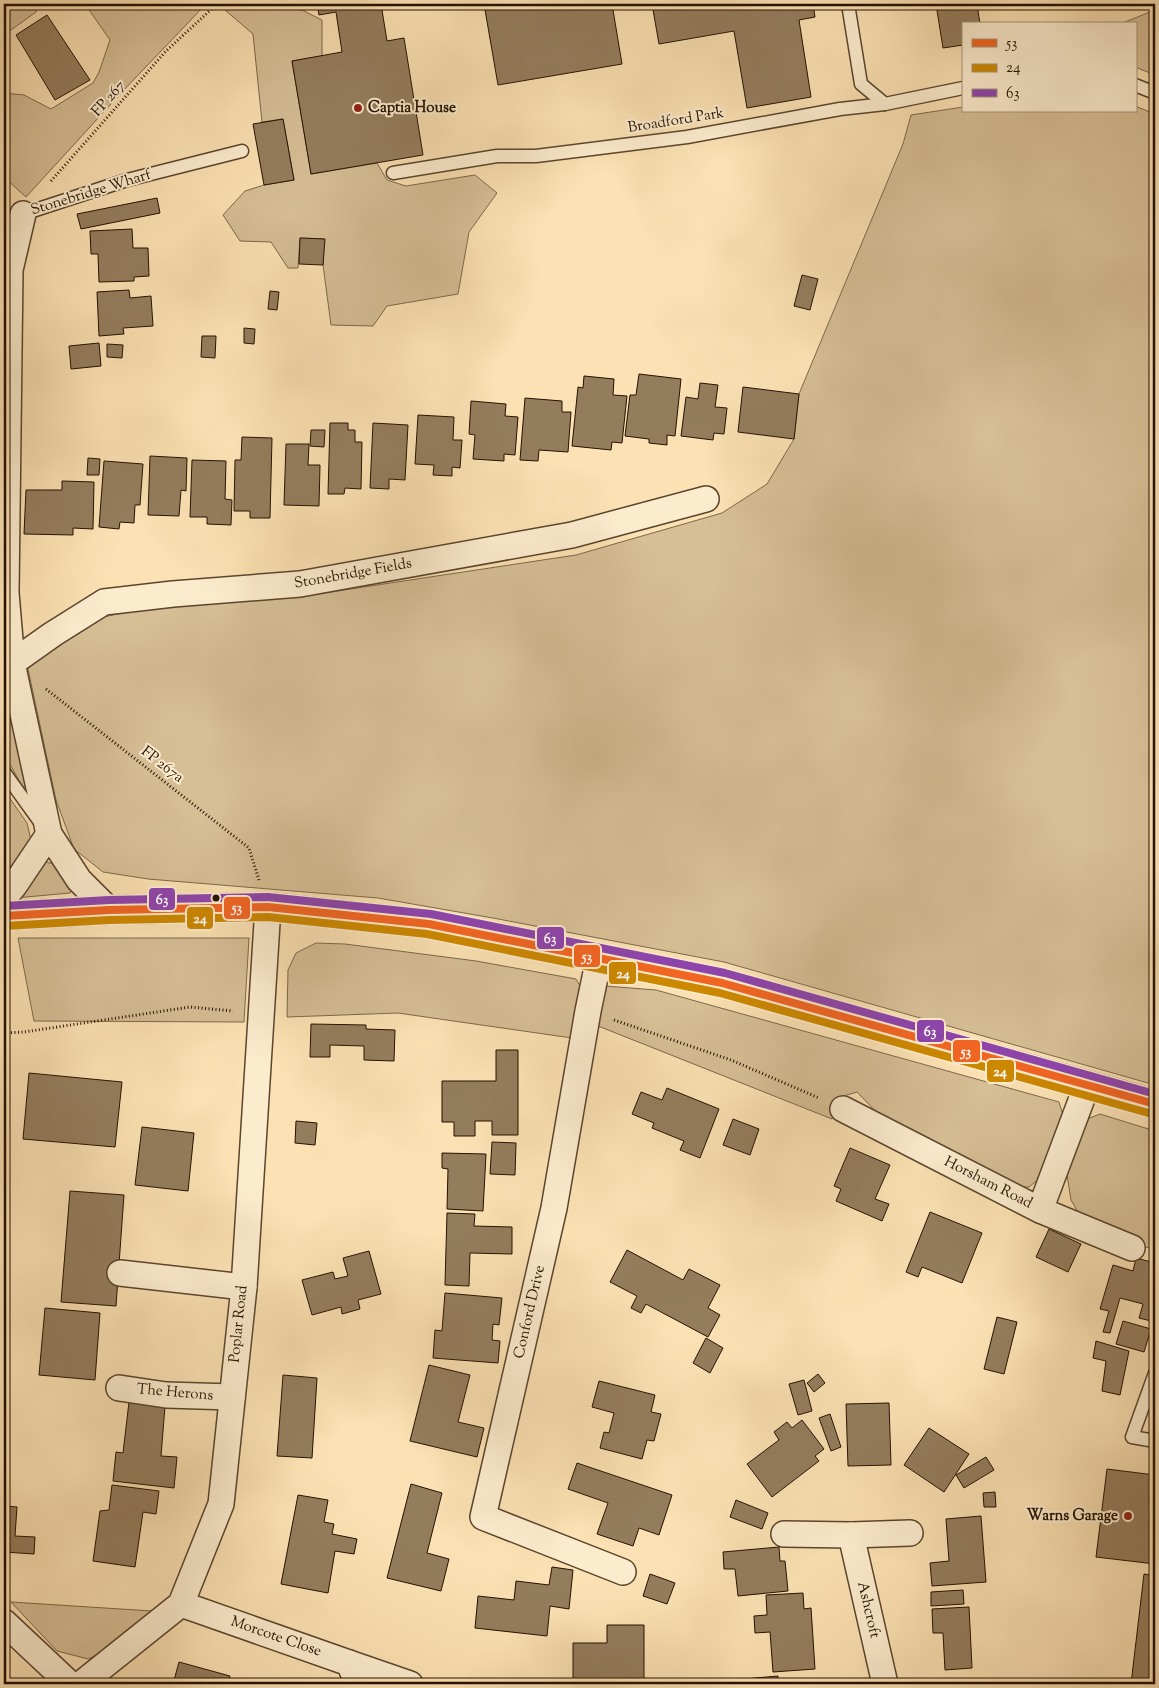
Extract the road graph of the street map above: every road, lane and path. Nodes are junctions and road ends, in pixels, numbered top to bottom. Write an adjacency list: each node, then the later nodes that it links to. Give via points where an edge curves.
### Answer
1 (217, 4): 9 (path, FP 267, via 166,51)
2 (848, 4): 6 (lane, via 861,84)
3 (1136, 85): 5 (lane)
4 (962, 88): 6 (lane, Broadford Park)
5 (1155, 93)
6 (885, 104): 8 (lane, Broadford Park, via 687,137 536,156 497,156)
7 (242, 151): 9 (lane, Stonebridge Wharf, via 127,180)
8 (393, 173)
9 (24, 214): 11 (street, Stonebridge Wharf, via 10,270)
10 (706, 499): 11 (street, Stonebridge Fields, via 572,535 300,584 104,602 53,634)
11 (8, 670): 13 (street, Stonebridge Wharf); 15 (path, FP 267a, via 249,848)
12 (4, 772): 13 (lane)
13 (50, 834): 14 (street); 16 (street, Stonebridge Wharf, via 80,880)
14 (4, 898)
15 (268, 907): 16 (main road); 18 (main road, via 429,924); 20 (street, Poplar Road)
16 (109, 910): 17 (main road)
17 (4, 916)
18 (599, 958): 19 (street, Conford Drive); 22 (main road, via 722,983)
19 (588, 1011): 24 (path, via 731,1060); 36 (street, Conford Drive, via 554,1208 483,1517)
20 (261, 1014): 21 (path, via 190,1007); 28 (street, Poplar Road)
21 (4, 1033)
22 (1086, 1085): 23 (main road); 25 (street, Horsham Road)
23 (1155, 1104)
24 (843, 1109): 25 (street, Horsham Road)
25 (1040, 1210): 26 (street)
26 (1132, 1248)
27 (120, 1273): 28 (street)
28 (244, 1286): 31 (street, Poplar Road)
29 (1155, 1373): 32 (lane, via 1132,1436)
30 (119, 1388): 31 (street, The Herons)
31 (232, 1397): 37 (street, Poplar Road, via 221,1504)
32 (1155, 1441)
33 (910, 1533): 35 (street)
34 (784, 1534): 35 (street)
35 (851, 1535): 43 (street, Ashcroft)
36 (623, 1572)
37 (181, 1604): 39 (street, Morcote Close); 41 (street, Poplar Road)
38 (4, 1622): 40 (street)
39 (353, 1673): 42 (street, Morcote Close)
40 (70, 1684)
41 (80, 1684)
42 (410, 1684)
43 (885, 1684)

